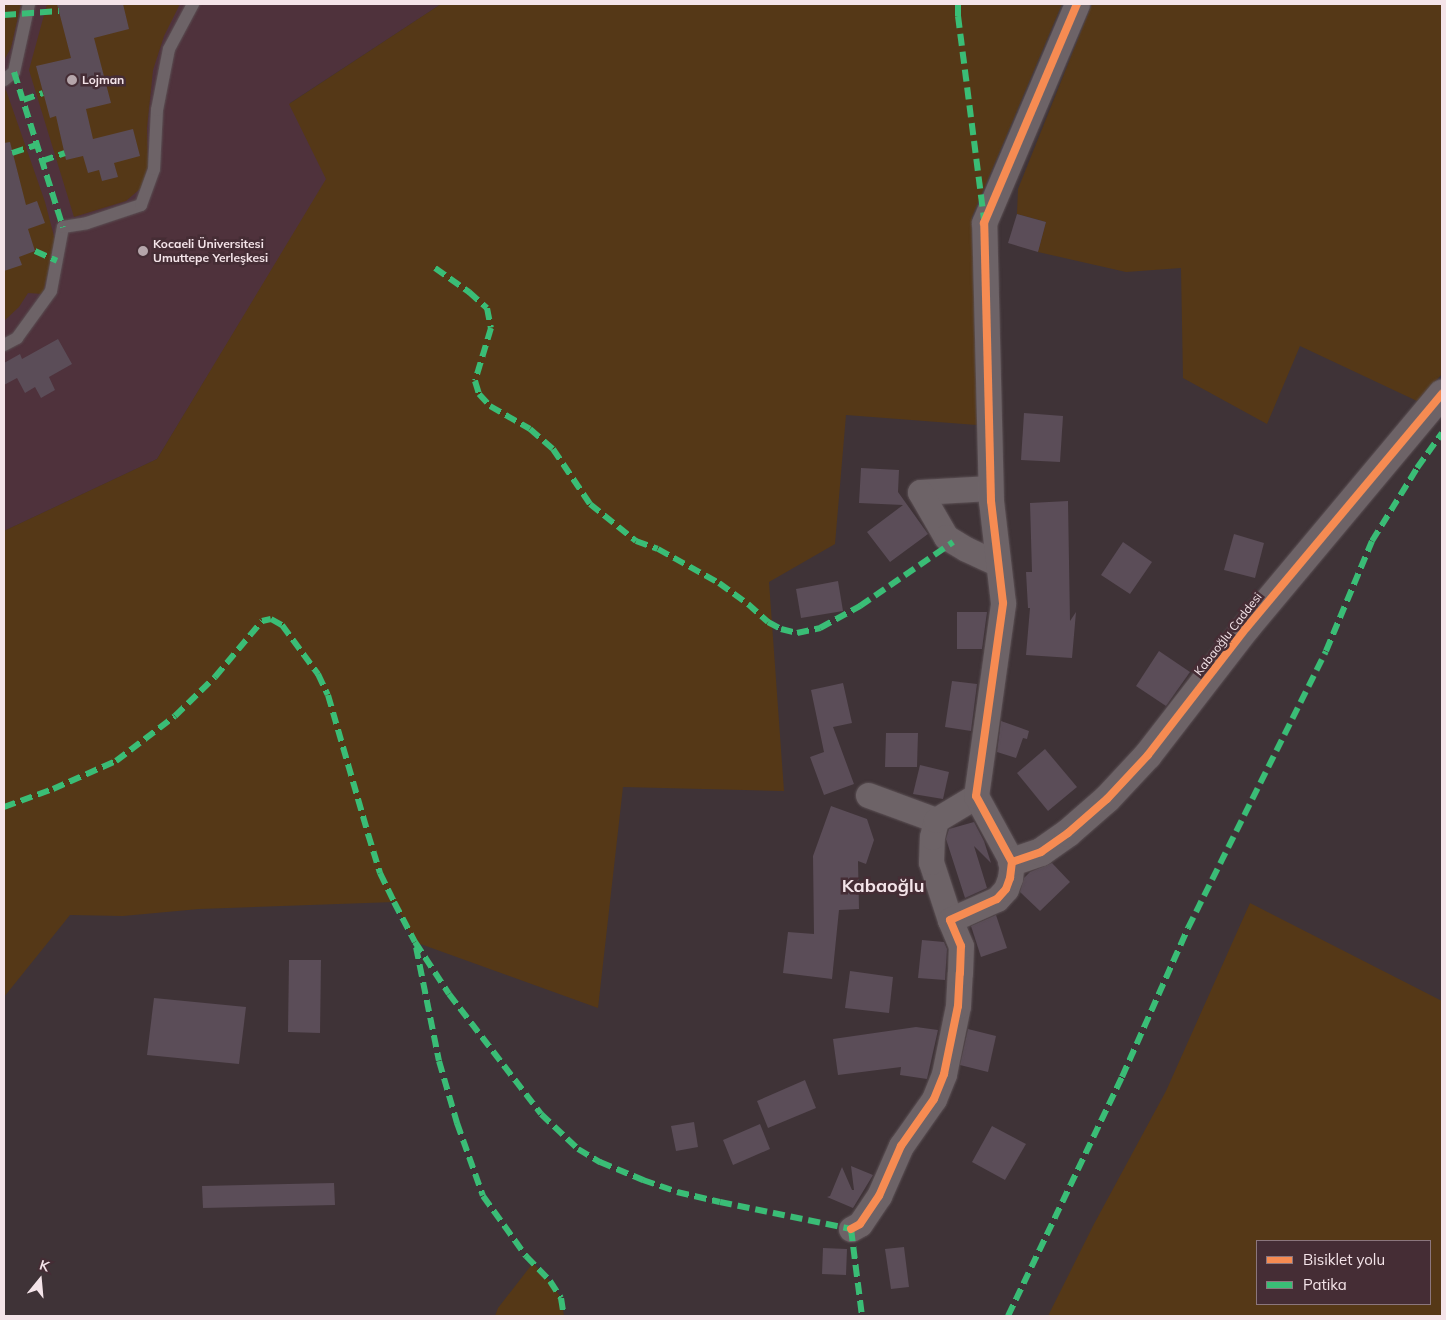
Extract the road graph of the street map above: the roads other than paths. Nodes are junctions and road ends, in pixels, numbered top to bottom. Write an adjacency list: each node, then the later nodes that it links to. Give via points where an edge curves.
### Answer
1 (29, 4): 4 (lane, via 14,72)
2 (193, 4): 5 (lane, via 169,49 157,110 154,169 141,205 87,223 63,227 51,291 17,338)
3 (1077, 4): 7 (street, via 984,223)
4 (4, 80)
5 (4, 345)
6 (1442, 394): 12 (street, Kabaoğlu Caddesi, via 1247,627 1148,755 1107,799 1068,833 1041,852)
7 (990, 488): 8 (street); 8 (street, via 920,492 946,538)
8 (998, 564): 10 (street, via 1003,603)
9 (868, 795): 11 (street)
10 (976, 796): 11 (street); 12 (street)
11 (936, 820): 13 (street, via 931,862)
12 (1012, 862): 13 (street, via 1006,889 996,899)
13 (950, 920): 14 (street, via 961,946 960,973 958,1006 944,1074 934,1099 902,1146 879,1196 860,1224)
14 (851, 1229)

